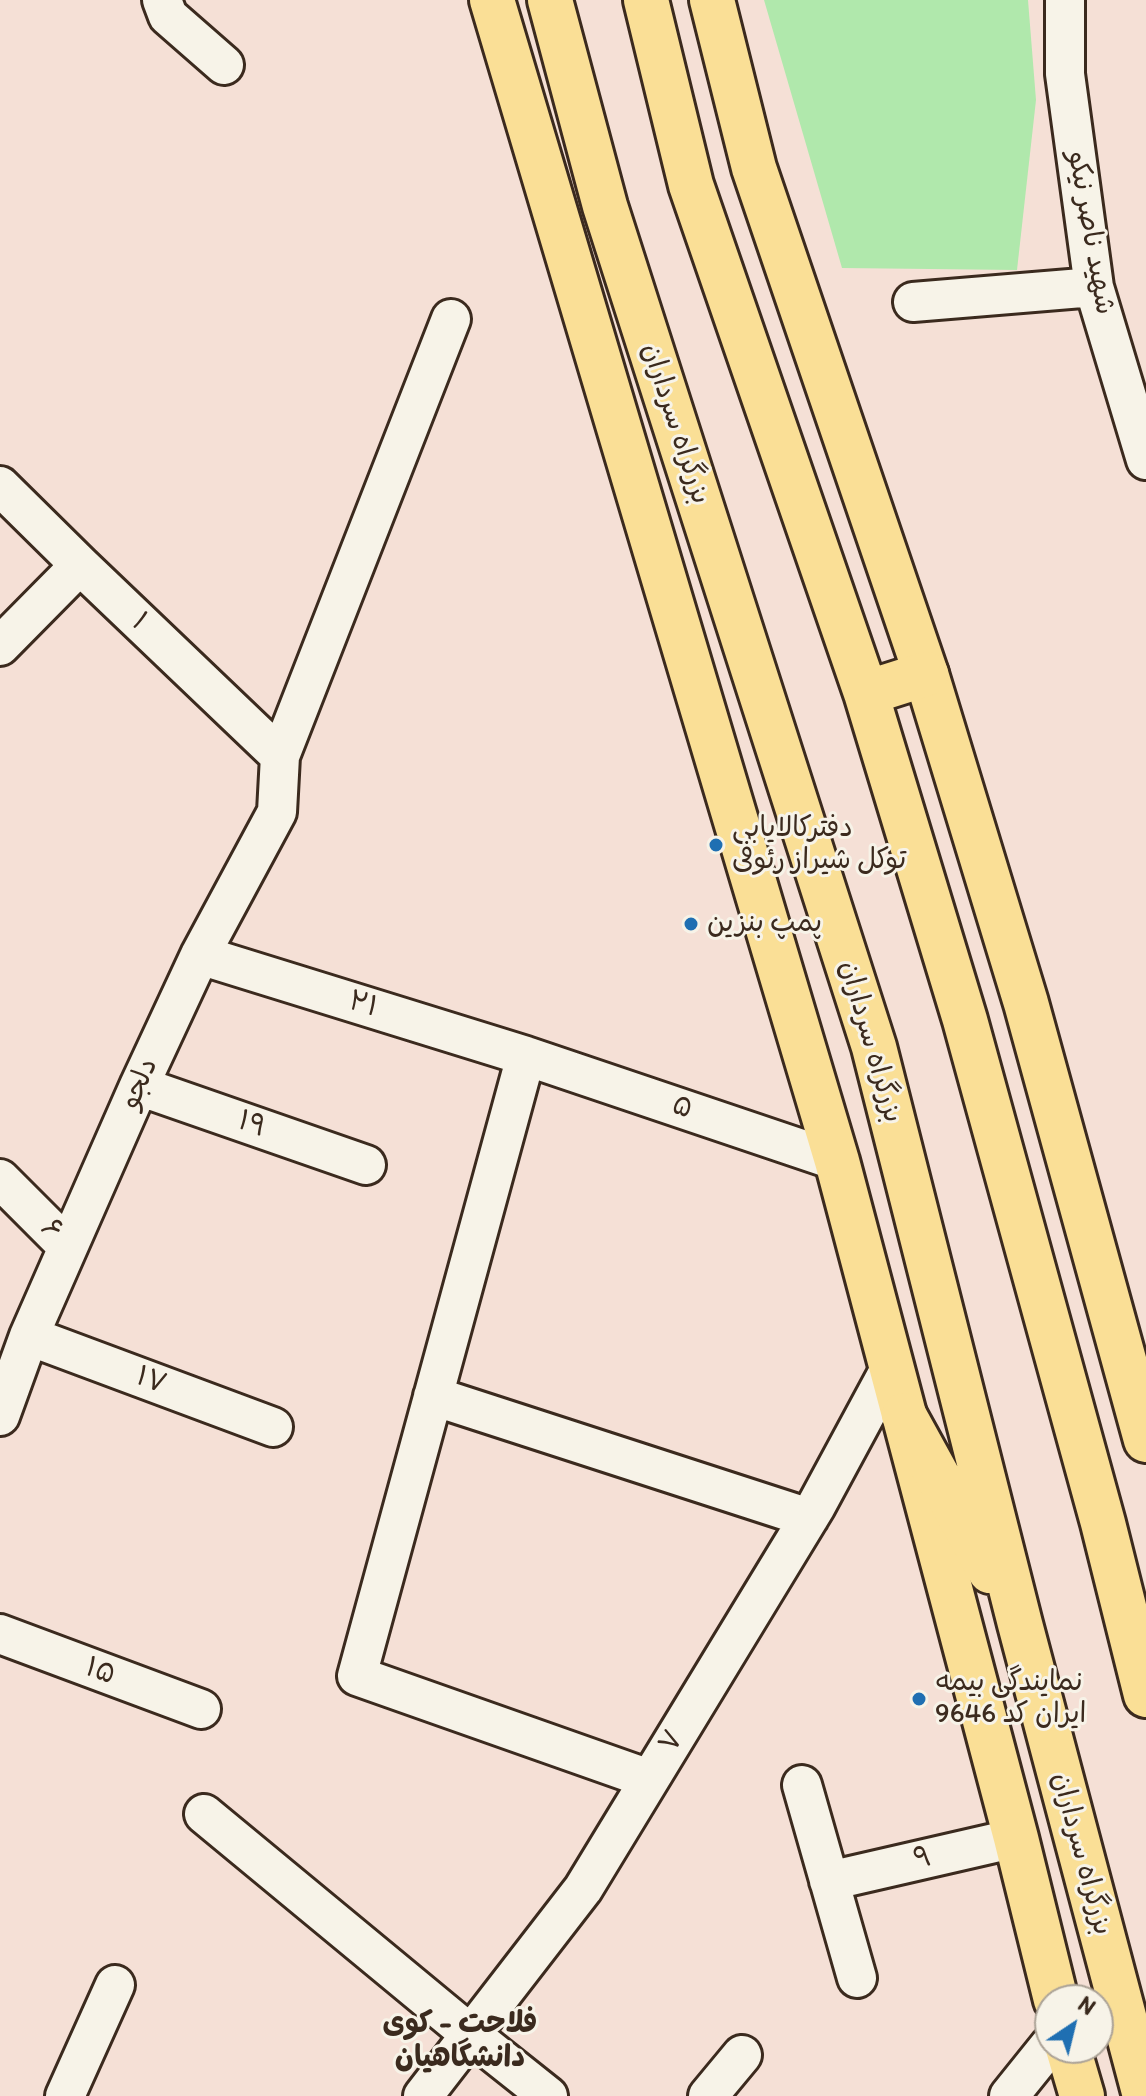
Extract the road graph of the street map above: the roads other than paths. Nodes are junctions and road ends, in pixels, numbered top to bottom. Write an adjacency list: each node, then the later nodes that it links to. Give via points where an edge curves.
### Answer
1 (162, 0): 7 (street, via 168,16)
2 (492, 0): 21 (main road)
3 (550, 0): 33 (main road, بزرگراه سرداران, via 605,206 874,1047)
4 (646, 0): 16 (main road, via 691,185)
5 (712, 0): 15 (main road, via 754,168)
6 (1065, 0): 8 (street, شهید ناصر نیکو, via 1065,74)
7 (224, 65)
8 (1094, 287): 9 (street); 11 (street, شهید ناصر نیکو)
9 (913, 302)
10 (451, 319): 17 (street, دلجو)
11 (1146, 460)
12 (0, 486): 13 (street, ۱)
13 (80, 565): 14 (street); 17 (street, ۱)
14 (0, 646)
15 (926, 674): 16 (main road); 31 (main road, via 1026,1003)
16 (866, 693): 35 (main road, via 965,1020)
17 (280, 756): 18 (street, دلجو, via 277,812)
18 (200, 955): 19 (street, ۲۱); 20 (street, دلجو)
19 (526, 1056): 21 (street, ۵); 27 (street)
20 (139, 1086): 22 (street, ۱۹); 24 (street, دلجو)
21 (837, 1161): 26 (main road)
22 (366, 1165)
23 (0, 1179): 24 (street, ۶)
24 (68, 1247): 25 (street, دلجو)
25 (29, 1336): 29 (street, دلجو); 30 (street, ۱۷)
26 (891, 1367): 28 (main road); 32 (street, ۷)
27 (433, 1396): 32 (street); 37 (street, via 357,1676)
28 (904, 1415): 33 (main road); 40 (main road)
29 (0, 1416)
30 (273, 1427)
31 (1146, 1440)
32 (809, 1518): 37 (street, ۷)
33 (1020, 1624): 55 (main road, بزرگراه سرداران)
34 (0, 1634): 36 (street, ۱۵)
35 (1146, 1695)
36 (201, 1709)
37 (649, 1779): 45 (street, ۷, via 583,1889)
38 (802, 1785): 41 (street)
39 (204, 1814): 45 (street)
40 (1016, 1838): 41 (street, ۹); 43 (main road)
41 (829, 1881): 42 (street)
42 (857, 1978)
43 (1052, 1984)
44 (115, 1985): 49 (street)
45 (470, 2034): 50 (street, ۷); 51 (street)
46 (742, 2055): 52 (street)
47 (1035, 2064): 53 (street)
48 (1073, 2064): 54 (main road)
49 (65, 2096)
50 (423, 2096)
51 (548, 2096)
52 (708, 2096)
53 (1009, 2096)
54 (1082, 2096)
55 (1145, 2096)

